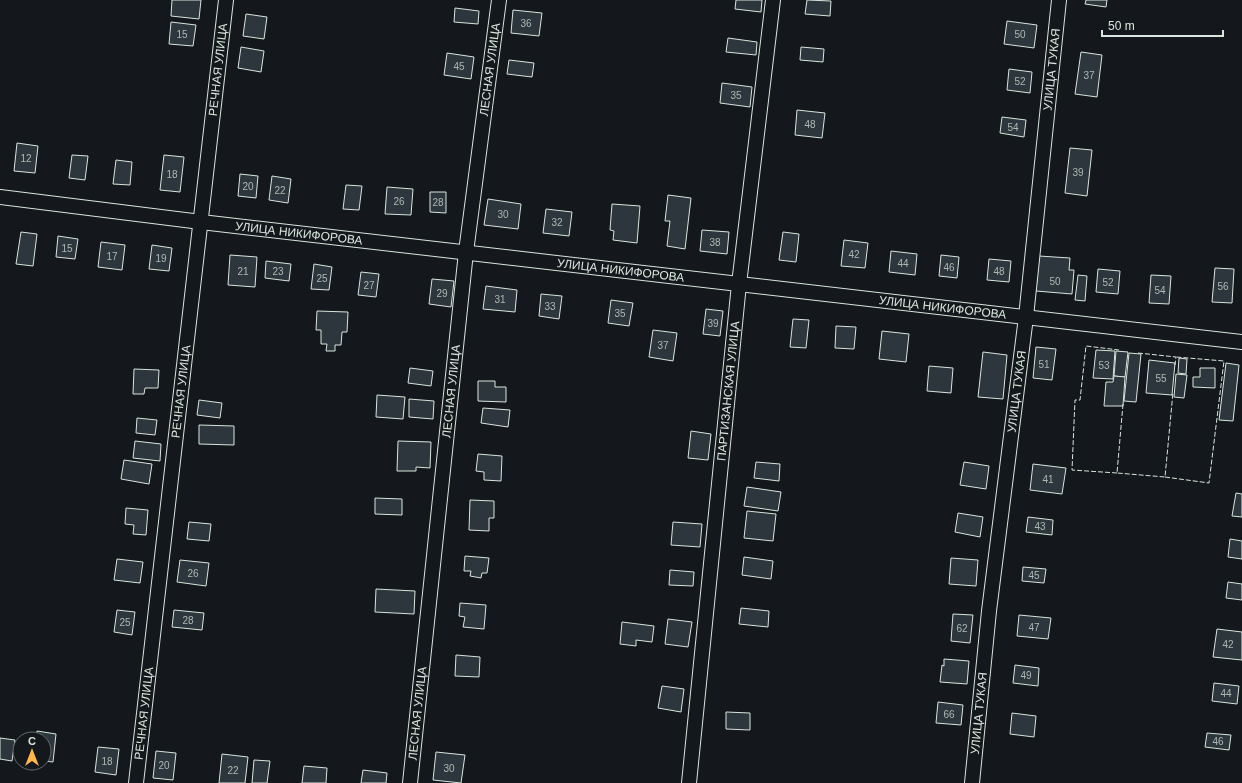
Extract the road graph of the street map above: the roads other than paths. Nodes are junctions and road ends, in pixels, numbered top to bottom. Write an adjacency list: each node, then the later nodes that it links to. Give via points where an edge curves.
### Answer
1 (226, 0): 6 (street, РЕЧНАЯ УЛИЦА)
2 (499, 0): 7 (street, ЛЕСНАЯ УЛИЦА)
3 (773, 0): 8 (street, ПАРТИЗАНСКАЯ УЛИЦА)
4 (1059, 0): 9 (street, УЛИЦА ТУКАЯ)
5 (0, 197): 6 (street, УЛИЦА НИКИФОРОВА)
6 (201, 222): 7 (street, УЛИЦА НИКИФОРОВА); 11 (street, РЕЧНАЯ УЛИЦА)
7 (466, 252): 8 (street, УЛИЦА НИКИФОРОВА); 12 (street, ЛЕСНАЯ УЛИЦА)
8 (739, 284): 9 (street, УЛИЦА НИКИФОРОВА); 13 (street, ПАРТИЗАНСКАЯ УЛИЦА)
9 (1026, 317): 10 (street, УЛИЦА НИКИФОРОВА); 14 (street, УЛИЦА ТУКАЯ, via 989,611)
10 (1242, 342)
11 (136, 783)
12 (410, 783)
13 (689, 783)
14 (972, 783)

